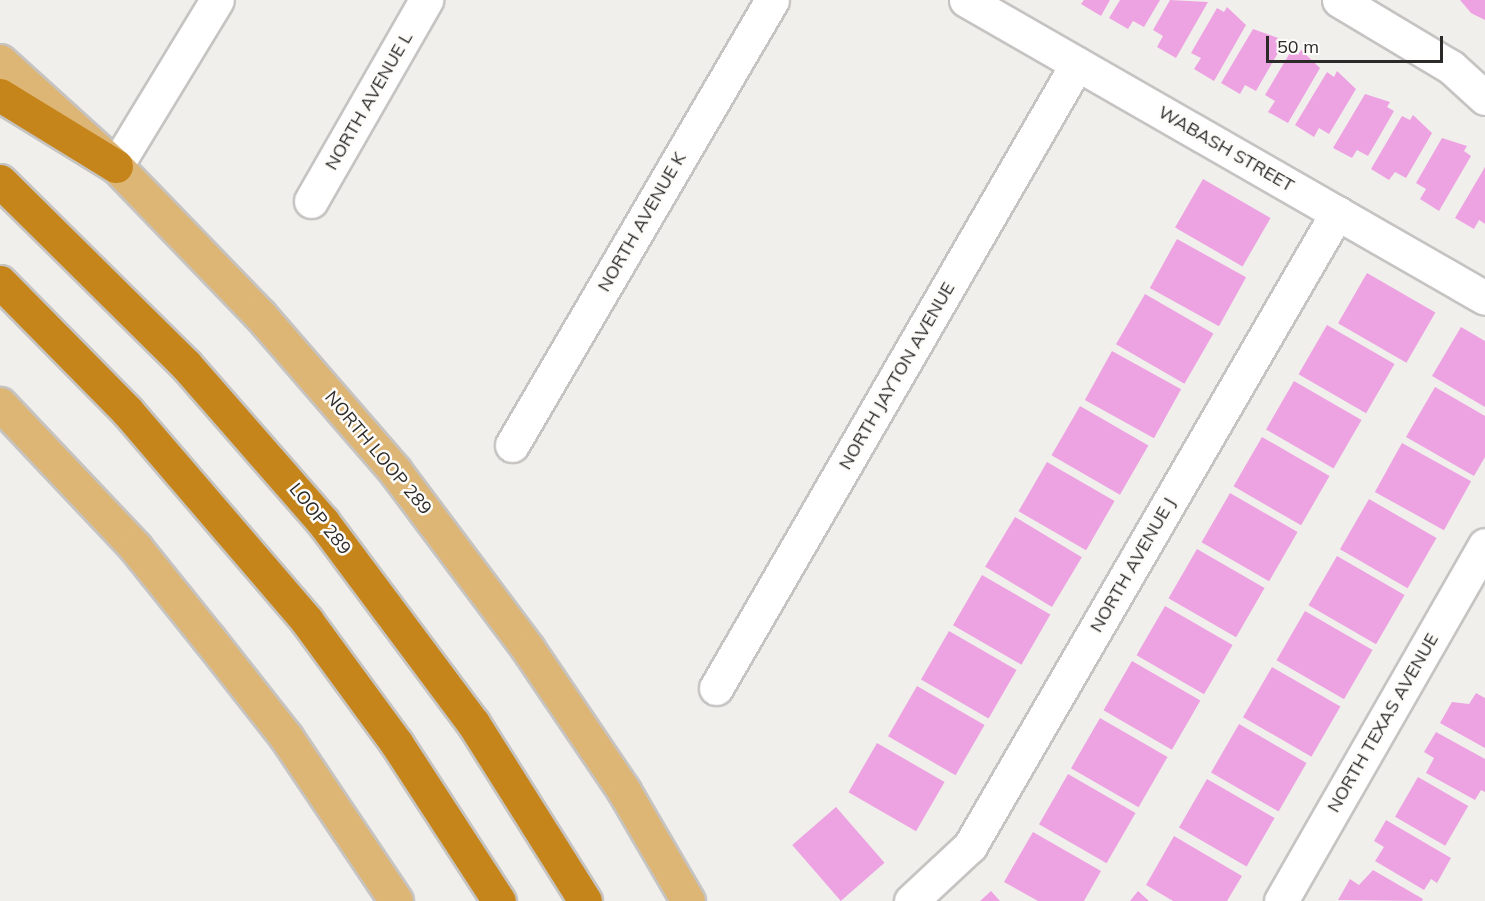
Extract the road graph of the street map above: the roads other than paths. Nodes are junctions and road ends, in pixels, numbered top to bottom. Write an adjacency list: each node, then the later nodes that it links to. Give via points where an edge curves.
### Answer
1 (217, 0): 10 (street)
2 (426, 0): 12 (street, NORTH AVENUE L)
3 (772, 0): 17 (street, NORTH AVENUE K)
4 (966, 0): 7 (street, WABASH STREET)
5 (1339, 0): 9 (street, via 1451,67)
6 (0, 62): 10 (main road, NORTH LOOP 289)
7 (1077, 64): 13 (street, WABASH STREET); 19 (street, NORTH JAYTON AVENUE)
8 (0, 95): 10 (highway)
9 (1485, 98)
10 (116, 166): 23 (main road, NORTH LOOP 289, via 260,315 473,569 624,791)
11 (0, 181): 22 (highway, LOOP 289, via 186,365 323,522 473,723)
12 (311, 201)
13 (1337, 213): 15 (street, WABASH STREET); 24 (street, NORTH AVENUE J, via 970,846)
14 (0, 282): 21 (highway, via 128,412 307,621 397,744)
15 (1485, 298)
16 (0, 404): 20 (main road, via 135,547 209,639 286,737)
17 (512, 445)
18 (1485, 545): 25 (street, NORTH TEXAS AVENUE)
19 (716, 688)
20 (396, 901)
21 (499, 901)
22 (585, 901)
23 (688, 901)
24 (911, 901)
25 (1281, 901)

